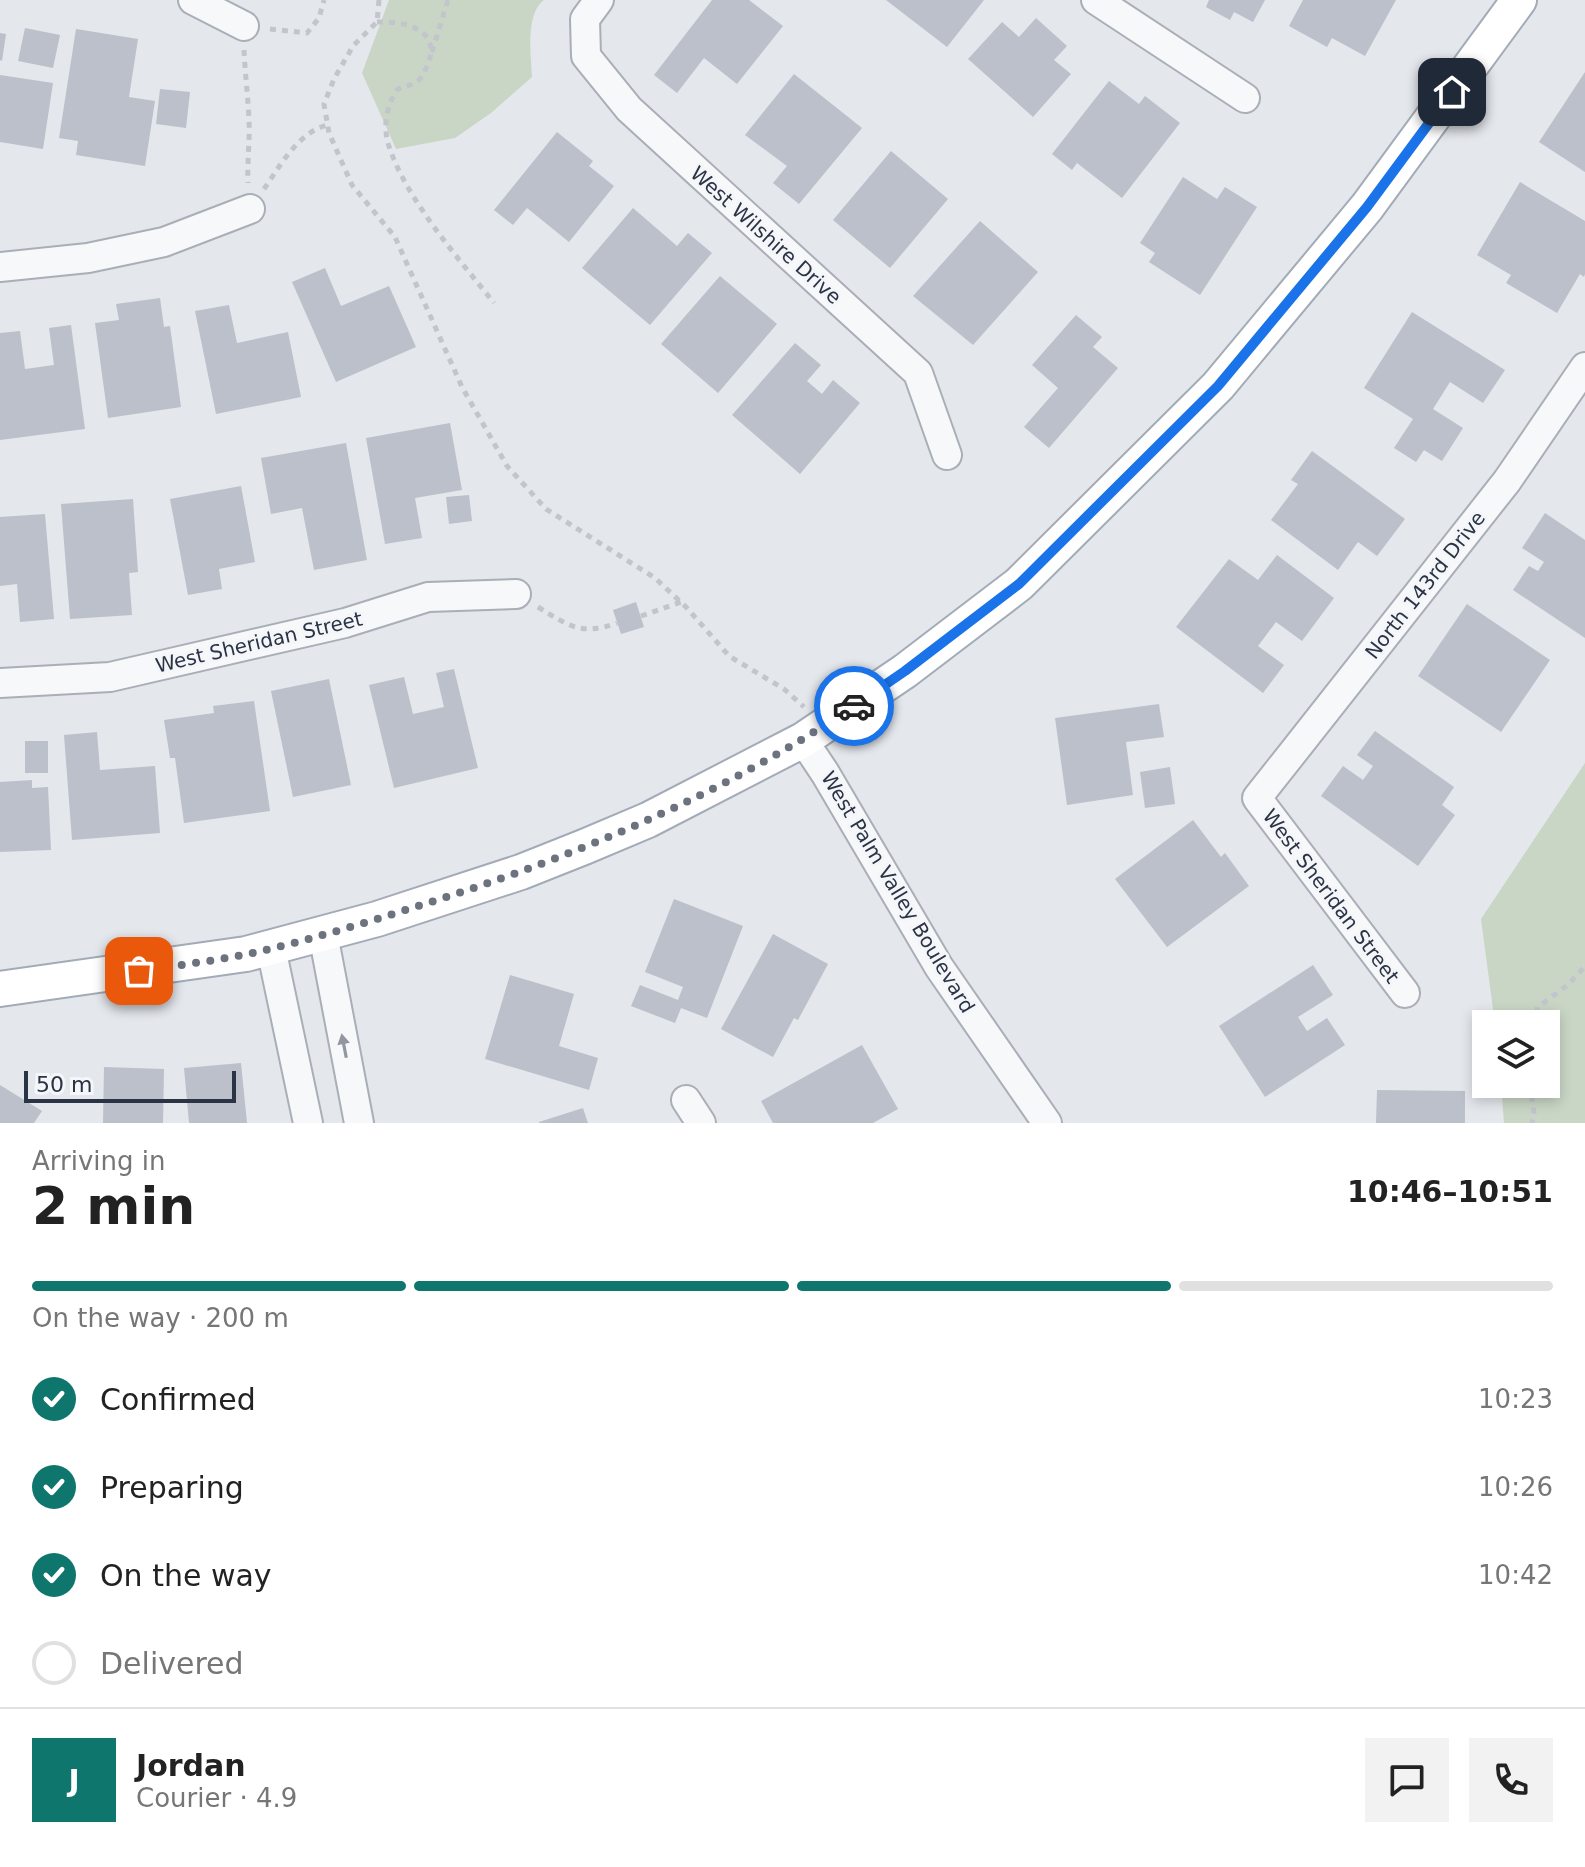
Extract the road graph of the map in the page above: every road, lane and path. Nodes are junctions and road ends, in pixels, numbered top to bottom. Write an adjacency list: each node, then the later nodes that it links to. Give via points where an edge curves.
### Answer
1 (193, 0): 9 (street)
2 (324, 0): 9 (path, via 307,33)
3 (379, 0): 8 (path)
4 (448, 0): 10 (path)
5 (1096, 0): 11 (street)
6 (1519, 0): 23 (main road, via 1367,207 1218,386 1019,584)
7 (592, 10): 17 (street, West Wilshire Drive, via 586,56 629,109 918,373)
8 (377, 22): 10 (path, via 414,27 426,38); 12 (path, via 353,46 334,79 324,104)
9 (244, 26): 13 (path)
10 (431, 56): 15 (path, via 417,82 393,97 386,122 388,142 430,220)
11 (1245, 98)
12 (328, 125): 13 (path, via 293,149); 19 (path, via 352,185 395,237 462,387 507,466 546,509 655,578)
13 (250, 209): 14 (street, via 164,242 88,258)
14 (0, 267)
15 (494, 303)
16 (1585, 367): 24 (street, North 143rd Drive, via 1507,481)
17 (947, 455)
18 (516, 594): 21 (path, via 580,630); 22 (street, West Sheridan Street, via 428,597 345,623 110,677)
19 (681, 602): 20 (path); 23 (path, via 729,656 784,689)
20 (641, 616)
21 (617, 623)
22 (0, 683)
23 (814, 733): 25 (main road, via 648,820 584,847 466,891); 34 (street, West Palm Valley Boulevard, via 825,773 939,967)
24 (1257, 798): 29 (street, West Sheridan Street)
25 (323, 934): 26 (main road); 33 (street, one-way to 25)
26 (271, 948): 28 (main road); 32 (street)
27 (1585, 966): 30 (path)
28 (0, 989)
29 (1405, 993)
30 (1537, 1010)
31 (1532, 1098): 35 (path)
32 (308, 1123)
33 (359, 1123)
34 (1047, 1123)
35 (1532, 1123)

